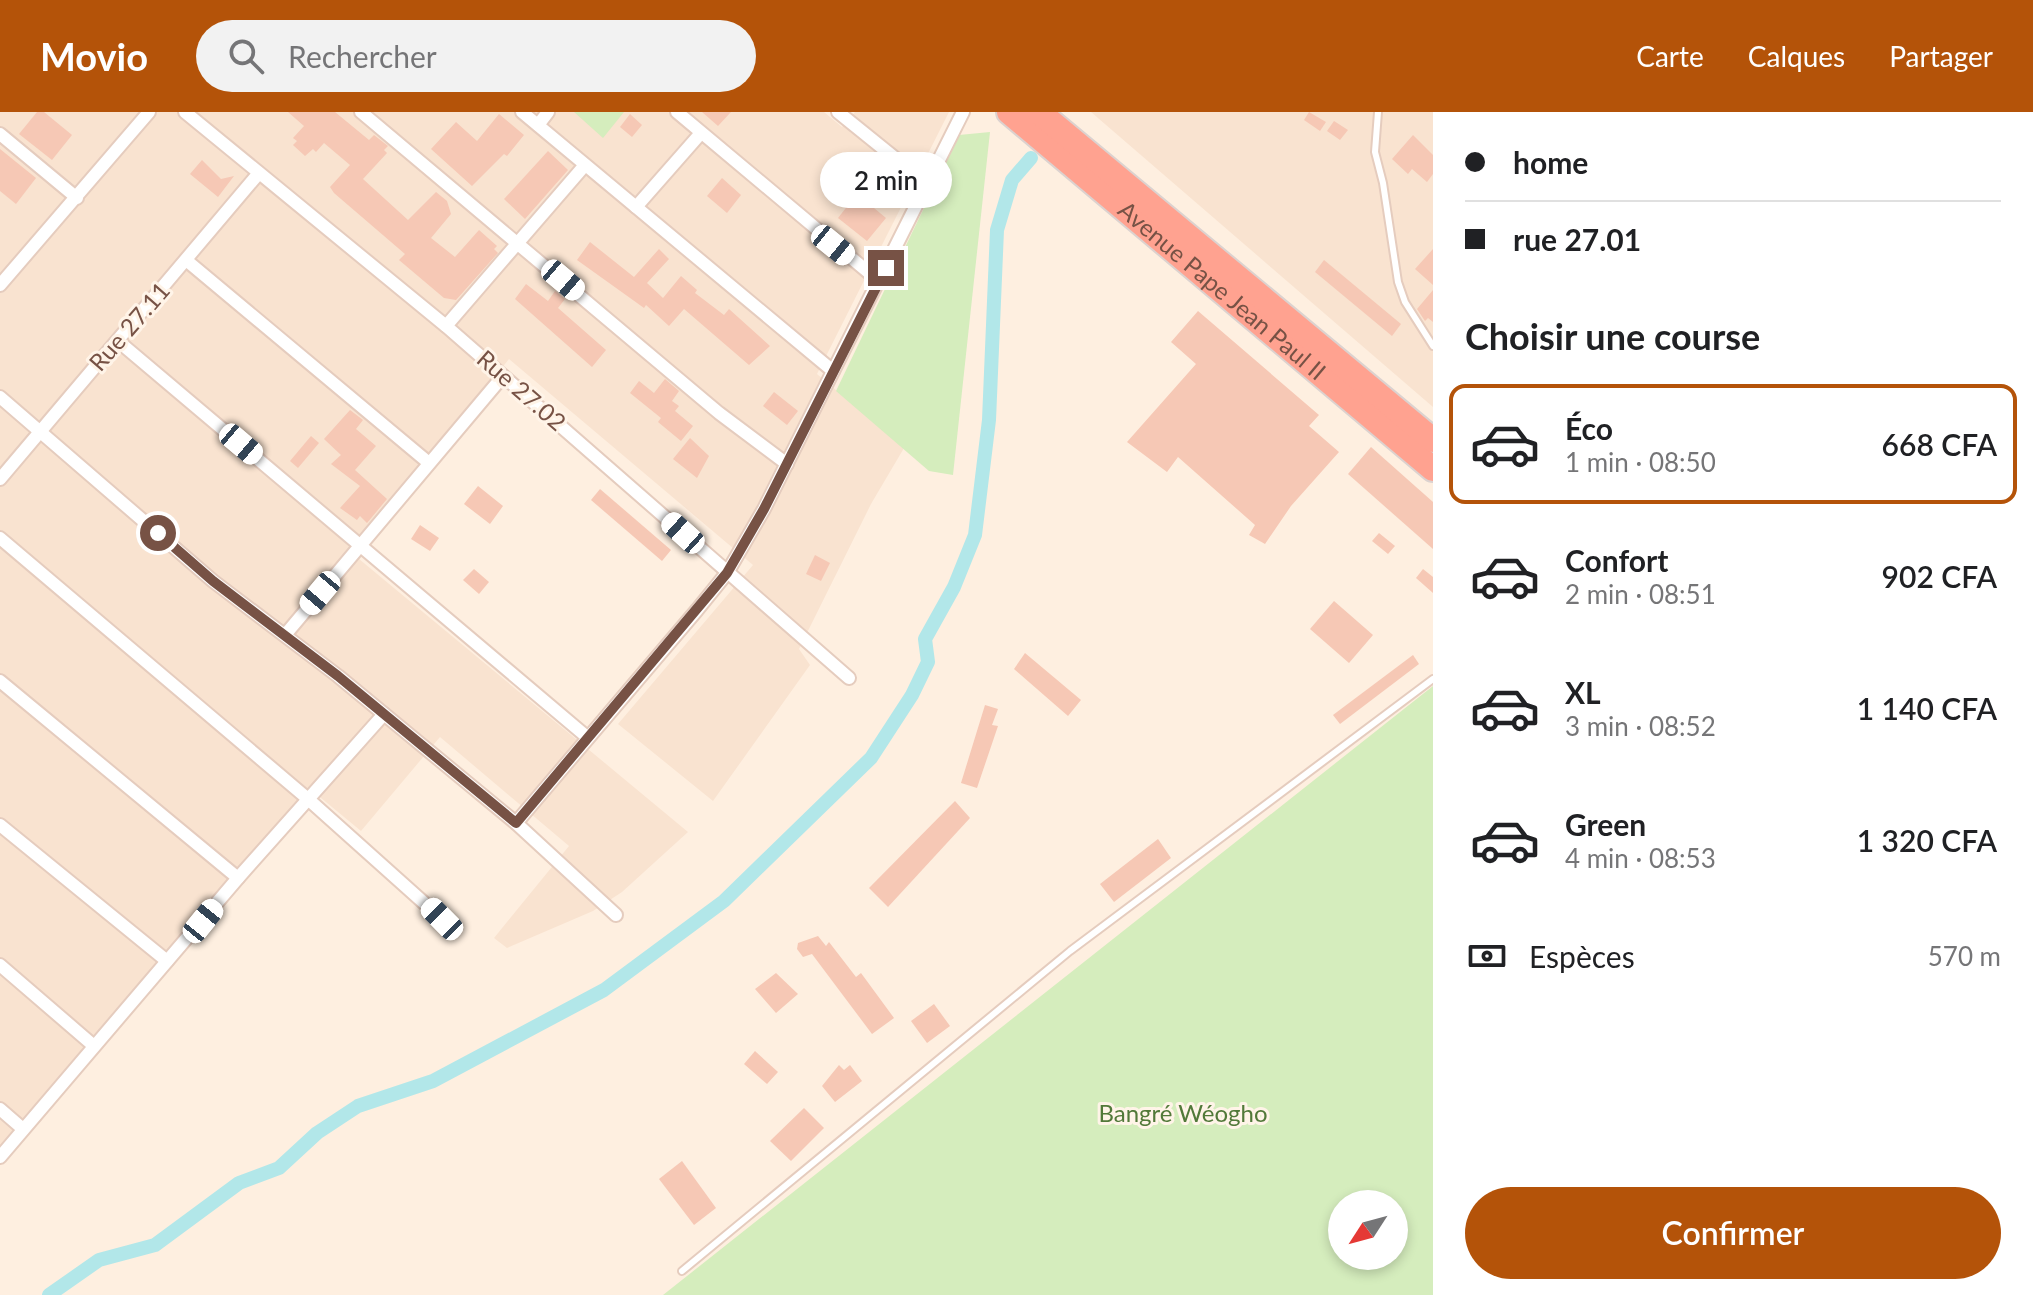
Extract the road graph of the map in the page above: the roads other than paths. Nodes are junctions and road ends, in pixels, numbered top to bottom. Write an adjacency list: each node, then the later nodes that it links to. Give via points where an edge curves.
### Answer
1 (149, 112): 18 (street)
2 (185, 112): 16 (street, Rue 27.02)
3 (361, 112): 20 (street)
4 (522, 112): 12 (street)
5 (548, 112): 12 (street)
6 (677, 112): 13 (street)
7 (838, 112): 17 (street)
8 (1009, 112): 34 (highway, Avenue Pape Jean Paul II)
9 (1378, 112): 26 (lane, via 1375,152 1398,282)
10 (962, 113): 17 (street)
11 (1042, 113): 31 (highway, Avenue Pape Jean Paul II)
12 (538, 125): 15 (street)
13 (701, 133): 19 (street); 22 (street)
14 (0, 134): 18 (street)
15 (585, 165): 19 (street); 20 (street)
16 (259, 173): 21 (street, Rue 27.11); 24 (street, Rue 27.02)
17 (927, 184): 22 (street)
18 (77, 198): 23 (street)
19 (636, 207): 27 (street)
20 (518, 243): 24 (street); 33 (street)
21 (186, 260): 25 (street, Rue 27.11); 32 (street)
22 (880, 282): 27 (street)
23 (0, 285)
24 (446, 326): 28 (street, Rue 27.02)
25 (118, 341): 30 (street, Rue 27.11); 37 (street)
26 (1433, 346)
27 (833, 371): 33 (street)
28 (503, 376): 32 (street); 38 (street, Rue 27.02)
29 (0, 397): 30 (street)
30 (40, 431): 35 (street, Rue 27.11); 39 (street, via 213,581)
31 (1432, 437)
32 (429, 463): 37 (street)
33 (787, 464): 38 (street)
34 (1433, 469)
35 (0, 479)
36 (0, 538): 45 (street)
37 (361, 544): 39 (street); 44 (street)
38 (727, 573): 40 (street, Rue 27.02); 44 (street)
39 (285, 635): 43 (street)
40 (849, 678)
41 (1433, 679): 57 (lane, via 1070,951)
42 (0, 681): 48 (street)
43 (384, 714): 45 (street); 46 (street)
44 (587, 737): 46 (street)
45 (308, 799): 48 (street); 50 (street)
46 (516, 823): 49 (street)
47 (0, 825): 51 (street)
48 (238, 878): 51 (street)
49 (616, 915)
50 (442, 919)
51 (167, 961): 53 (street)
52 (0, 965): 53 (street)
53 (94, 1046): 55 (street)
54 (0, 1109): 55 (street)
55 (23, 1129): 56 (street)
56 (0, 1157)
57 (682, 1271)

